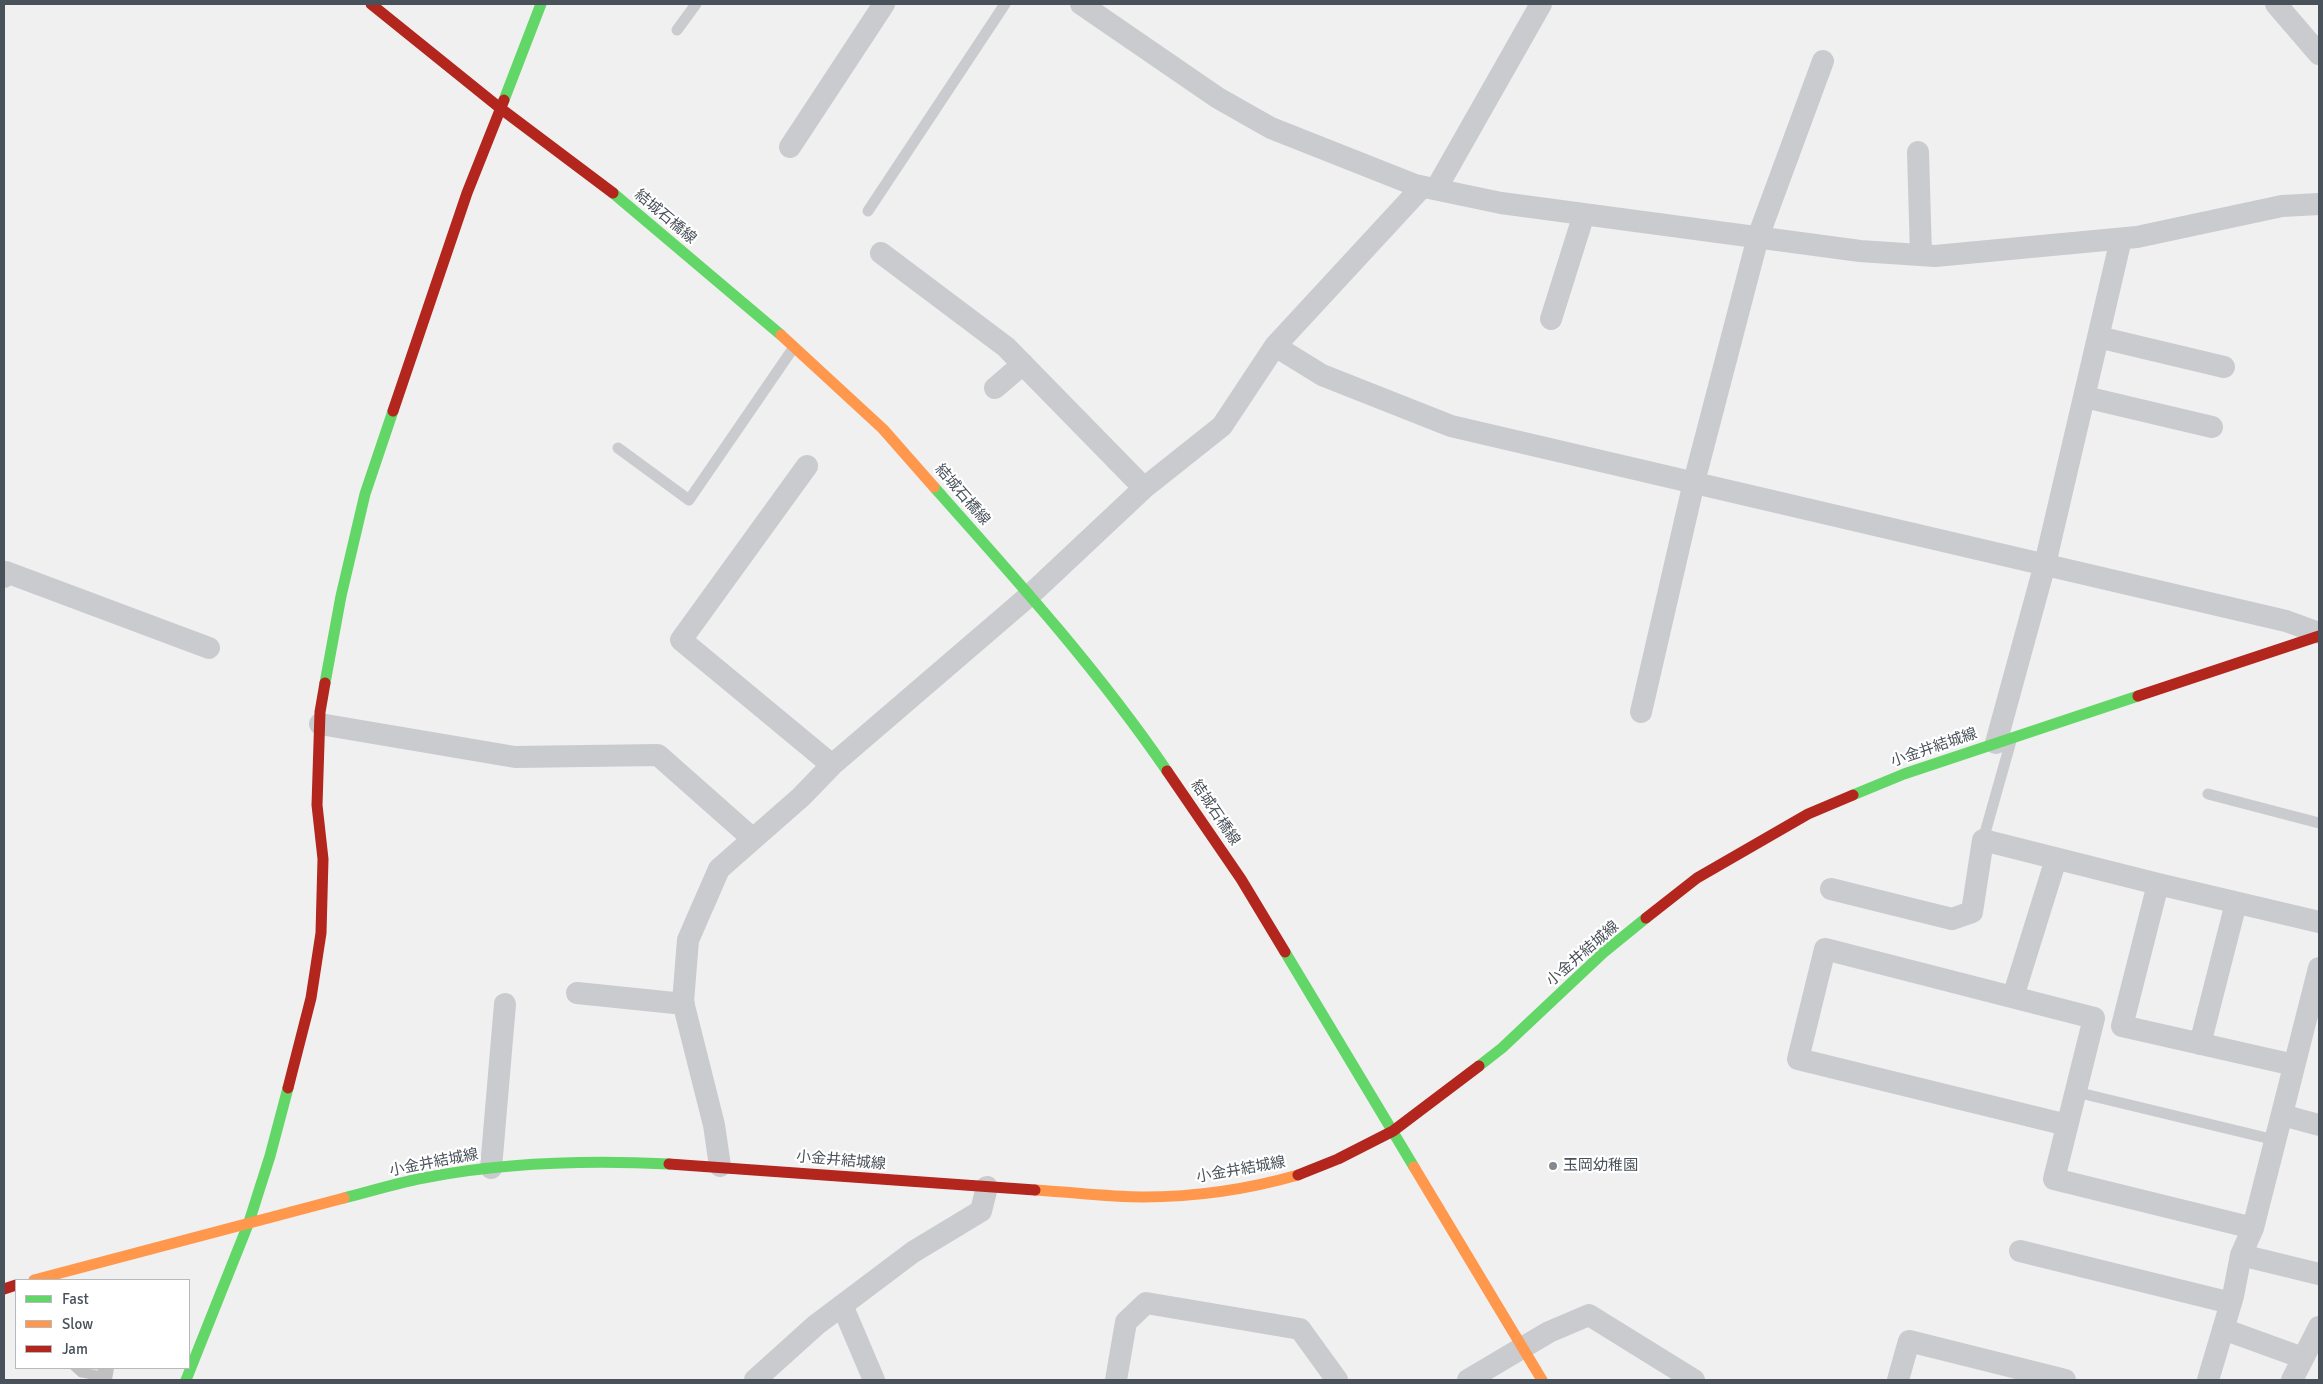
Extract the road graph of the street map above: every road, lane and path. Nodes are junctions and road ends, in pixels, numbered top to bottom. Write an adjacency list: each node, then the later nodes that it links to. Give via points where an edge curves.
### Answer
1 (371, 4): 12 (main road, 結城石橋線)
2 (541, 4): 12 (main road)
3 (696, 4): 9 (lane)
4 (884, 4): 13 (street)
5 (1005, 4): 17 (lane)
6 (1081, 4): 15 (street, via 1218,98 1271,128)
7 (1541, 4): 15 (street)
8 (2276, 4): 10 (street)
9 (676, 30)
10 (2319, 54)
11 (1823, 61): 19 (street)
12 (500, 108): 26 (main road, 結城石橋線, via 615,194); 42 (main road, via 467,193 365,494 341,596)
13 (790, 147)
14 (1918, 152): 22 (street)
15 (1429, 188): 18 (street, via 1501,203); 25 (street)
16 (2319, 204): 20 (street, via 2282,206)
17 (868, 211)
18 (1584, 214): 19 (street); 23 (street)
19 (1758, 237): 22 (street, via 1860,251); 34 (street)
20 (2120, 239): 22 (street); 24 (street)
21 (881, 252): 27 (street, via 1006,347)
22 (1922, 255)
23 (1551, 319)
24 (2098, 337): 28 (street); 30 (street)
25 (1275, 346): 34 (street, via 1322,375 1451,426); 35 (street, via 1222,426)
26 (794, 347): 32 (lane, via 689,500); 38 (main road, 結城石橋線, via 883,429)
27 (1023, 364): 29 (street); 35 (street)
28 (2224, 367)
29 (995, 388)
30 (2084, 396): 31 (street); 36 (street)
31 (2212, 426)
32 (618, 448)
33 (807, 466): 44 (street, via 681,640)
34 (1694, 482): 36 (street); 41 (street)
35 (1144, 488): 38 (street)
36 (2045, 564): 39 (street, via 2286,621); 43 (street)
37 (4, 577): 40 (street, via 6,572)
38 (1030, 595): 44 (street); 66 (main road, 結城石橋線, via 1128,714 1180,786 1241,879)
39 (2319, 635): 43 (main road, 小金井結城線)
40 (209, 648)
41 (1641, 712)
42 (320, 724): 47 (street, via 515,756 658,755); 71 (main road, via 317,805 323,859 321,933 311,998 270,1156)
43 (2004, 740): 48 (lane); 66 (main road, 小金井結城線, via 1904,774 1808,814 1697,878 1604,953 1502,1048)
44 (832, 765): 47 (street)
45 (2208, 794): 46 (lane)
46 (2319, 823)
47 (753, 839): 58 (street, via 719,869 688,940)
48 (1983, 840): 49 (street); 51 (street, via 1972,912 1952,920)
49 (2056, 859): 50 (street); 56 (street)
50 (2158, 884): 52 (street); 60 (street, via 2122,1026)
51 (1831, 889)
52 (2236, 903): 53 (street); 60 (street)
53 (2319, 922)
54 (2319, 968): 59 (street)
55 (577, 993): 58 (street)
56 (2013, 997): 62 (street, via 2094,1018); 64 (street, via 1825,949 1798,1059)
57 (505, 1004): 69 (street)
58 (684, 1004): 68 (street, via 714,1126)
59 (2314, 1012): 61 (street)
60 (2200, 1044): 61 (street)
61 (2294, 1065): 63 (street)
62 (2076, 1092): 64 (street); 67 (lane)
63 (2282, 1116): 65 (street); 67 (street)
64 (2067, 1124): 72 (street, via 2054,1179)
65 (2319, 1125)
66 (1393, 1131): 70 (main road, 小金井結城線, via 1338,1160 1297,1175 1214,1192 1143,1196); 81 (main road, 結城石橋線)
67 (2275, 1140): 72 (street)
68 (720, 1166): 69 (main road, 小金井結城線, via 613,1161); 70 (main road, 小金井結城線)
69 (491, 1168): 71 (main road, 小金井結城線, via 428,1177)
70 (987, 1187): 78 (street, via 981,1211 913,1252)
71 (249, 1222): 76 (main road, 小金井結城線); 83 (main road)
72 (2253, 1228): 74 (street)
73 (2020, 1251): 77 (street)
74 (2241, 1255): 75 (street); 77 (street)
75 (2319, 1274)
76 (38, 1279)
77 (2231, 1303): 80 (street)
78 (842, 1306): 84 (street); 85 (street)
79 (2319, 1327): 82 (street)
80 (2223, 1329): 82 (street); 93 (street)
81 (1522, 1348): 88 (street); 89 (main road, 結城石橋線); 90 (street, via 1589,1315)
82 (2303, 1358): 94 (street)
83 (186, 1380)
84 (755, 1380)
85 (874, 1380)
86 (1116, 1380): 87 (street, via 1126,1322 1146,1303 1300,1329)
87 (1338, 1380)
88 (1468, 1380)
89 (1542, 1380)
90 (1694, 1380)
91 (1898, 1380): 92 (street, via 1909,1341)
92 (2066, 1380)
93 (2208, 1380)
94 (2292, 1380)

